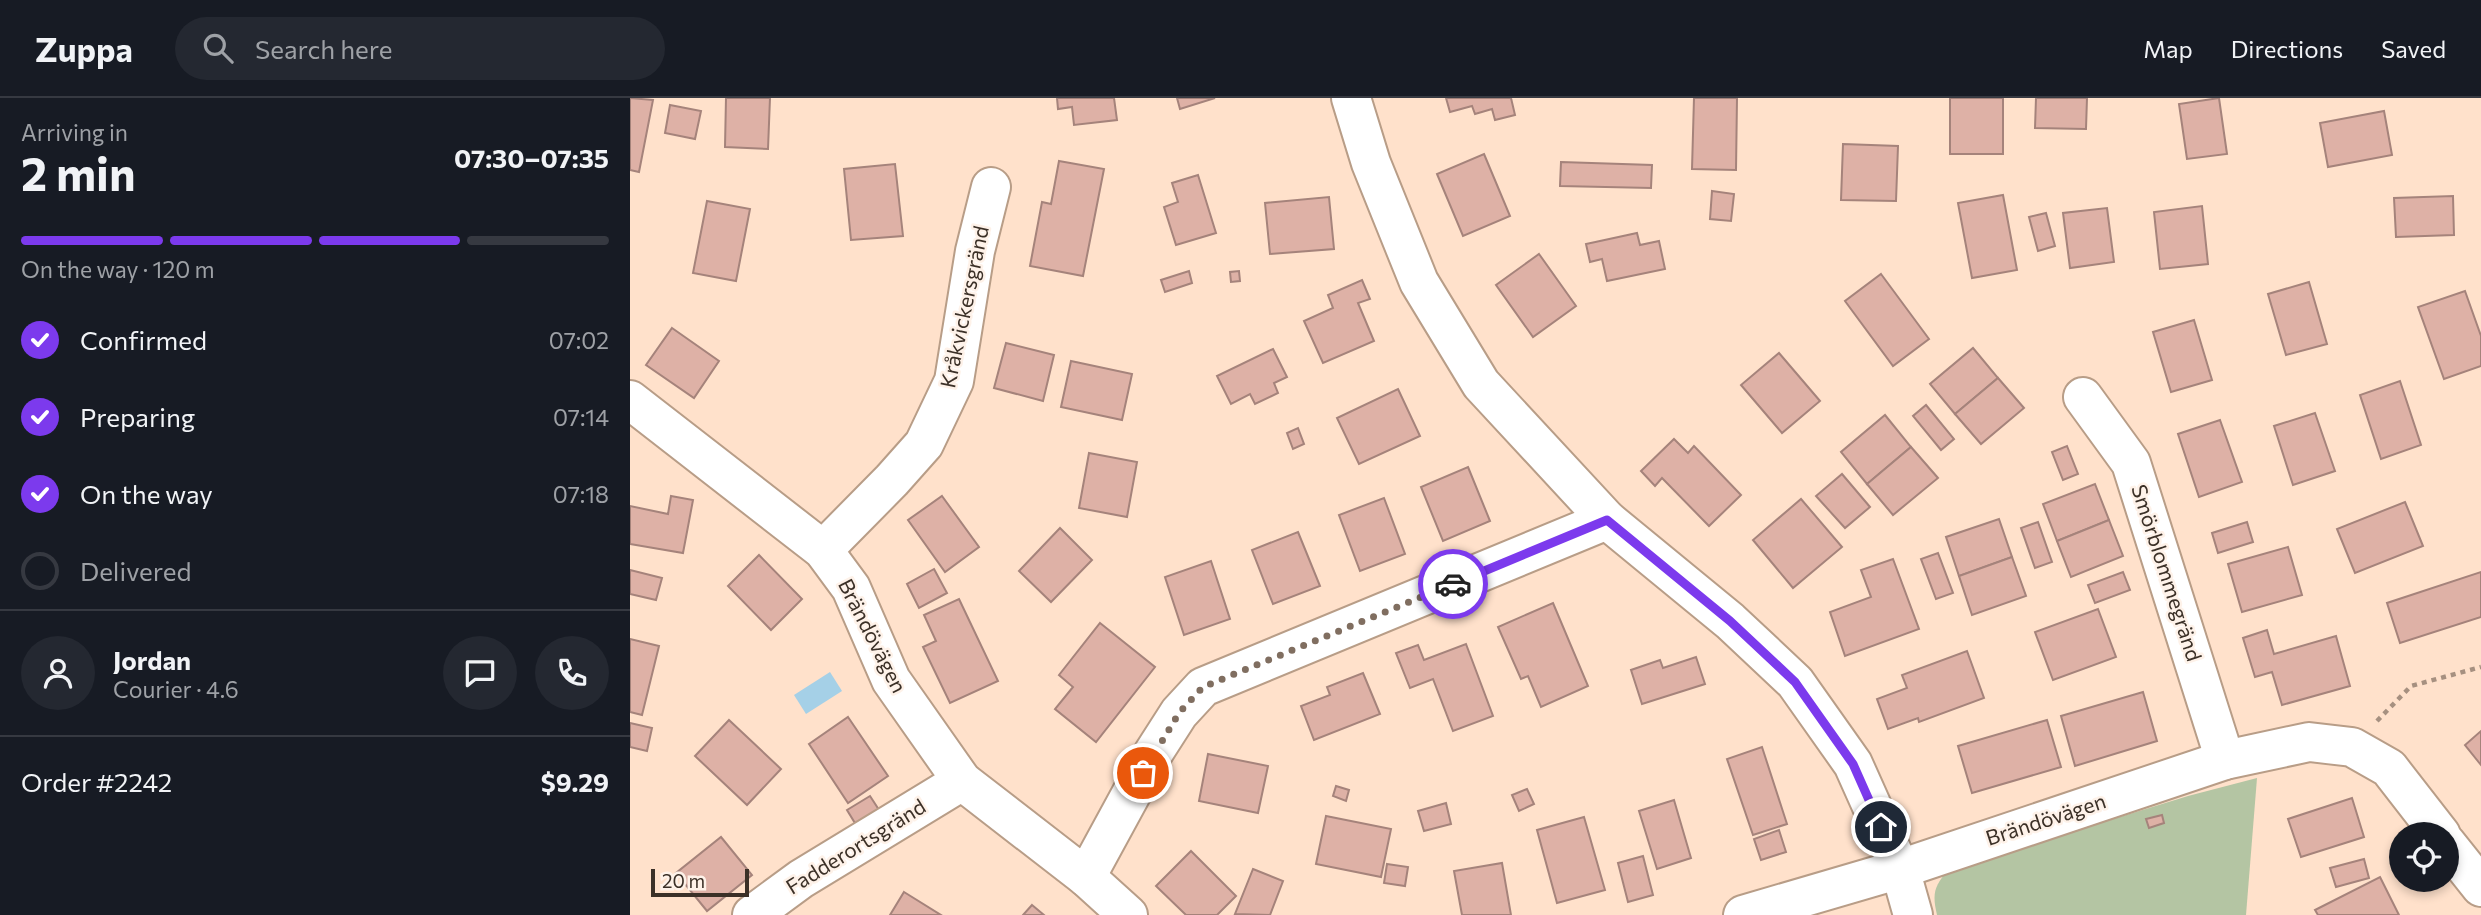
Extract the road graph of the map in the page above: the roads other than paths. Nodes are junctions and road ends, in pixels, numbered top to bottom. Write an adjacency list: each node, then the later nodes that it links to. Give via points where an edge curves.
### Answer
1 (1351, 98): 5 (street, via 1371,163 1419,282 1474,373)
2 (991, 187): 6 (street, Kråkvickersgränd, via 975,251 954,381 924,444)
3 (2083, 397): 7 (street, Smörblommegränd, via 2131,463)
4 (630, 400): 6 (street, Brändövägen)
5 (1607, 520): 11 (street, via 1730,621 1795,682 1853,764); 12 (street, via 1203,687 1179,713 1154,752)
6 (823, 550): 8 (street, Brändövägen, via 851,588 891,680)
7 (2225, 760): 9 (street, Brändövägen, via 2309,742 2352,747 2389,768); 11 (street, Brändövägen)
8 (962, 781): 12 (street, Brändövägen); 14 (street, Fadderortsgränd, via 801,879)
9 (2431, 822)
10 (2459, 859): 13 (street)
11 (1900, 869): 16 (street, Brändövägen); 17 (street)
12 (1086, 877): 15 (street, Brändövägen)
13 (2481, 887)
14 (752, 915)
15 (1128, 915)
16 (1743, 915)
17 (1913, 915)

